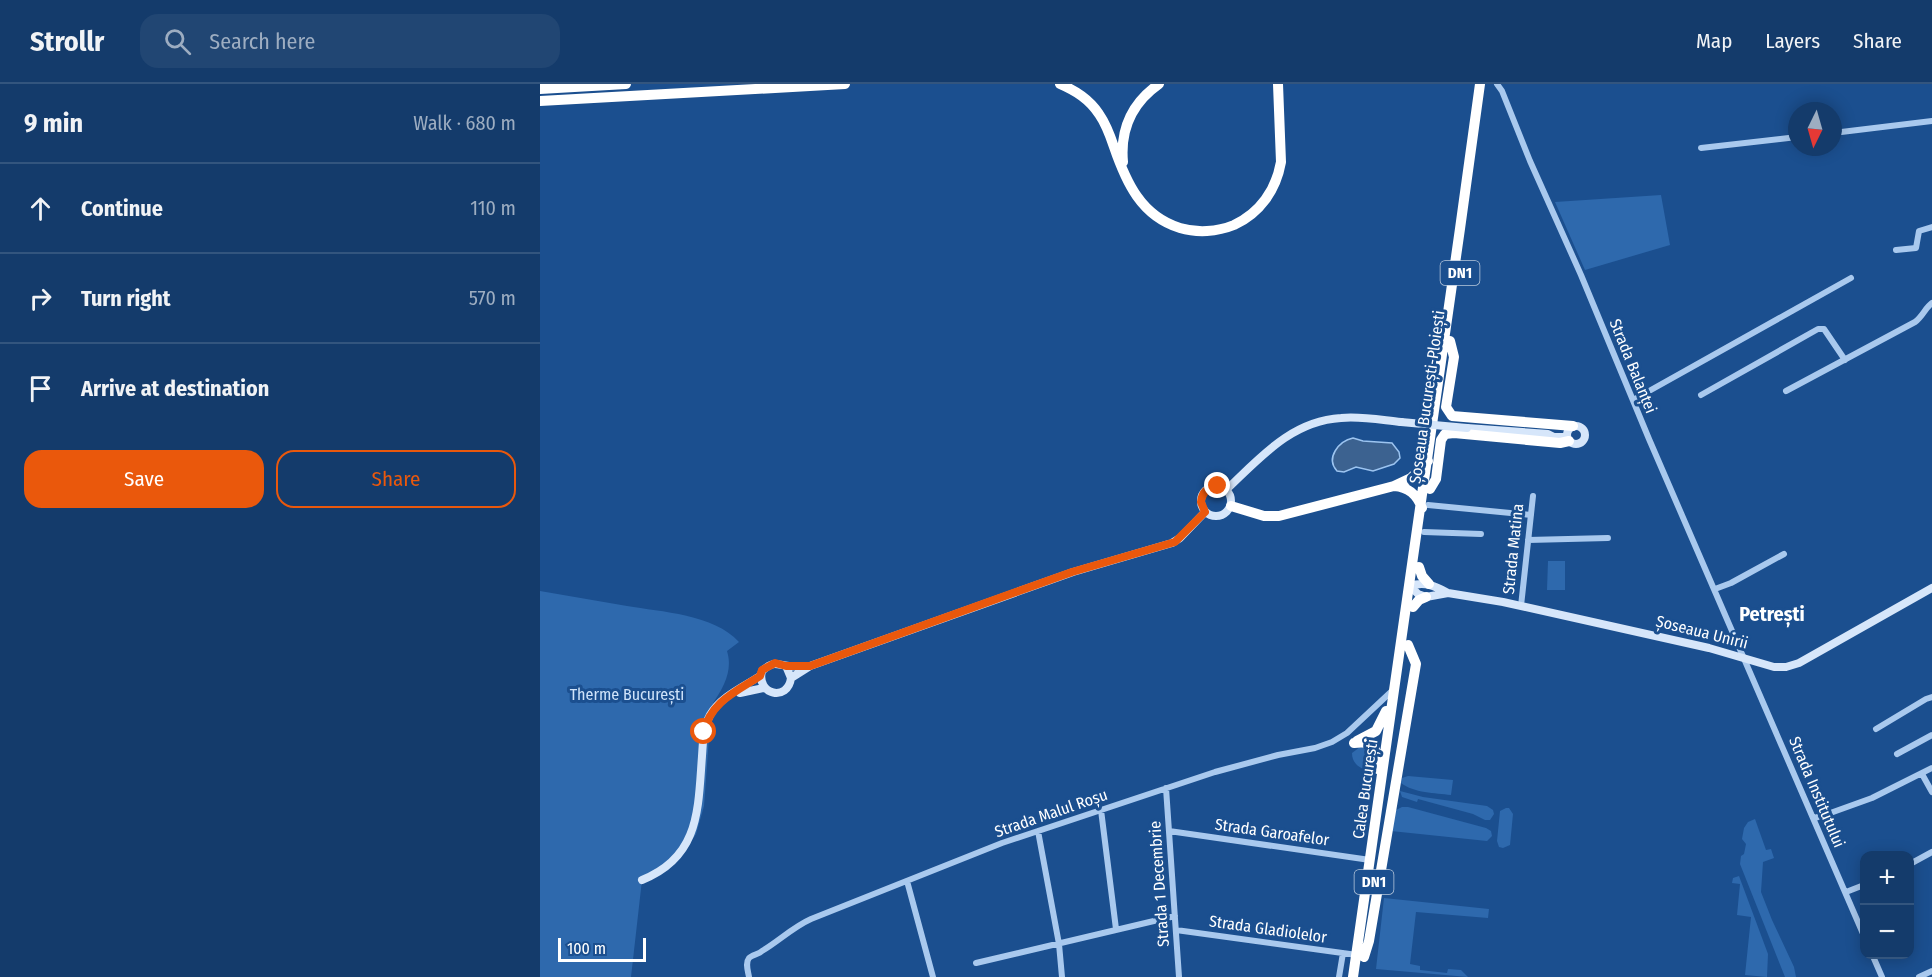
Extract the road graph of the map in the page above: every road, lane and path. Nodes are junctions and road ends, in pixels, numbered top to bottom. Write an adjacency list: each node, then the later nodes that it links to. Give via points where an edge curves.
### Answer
1 (626, 84): 9 (highway)
2 (845, 84): 10 (highway)
3 (1060, 84): 15 (highway, via 1080,94 1100,114)
4 (1159, 84): 15 (highway, via 1138,102 1129,119 1123,142)
5 (1278, 84): 15 (highway, via 1282,150 1279,173 1266,200 1245,218 1210,231 1170,225 1145,208)
6 (1480, 84): 26 (highway, Șoseaua București-Ploiești / DN1)
7 (1486, 84): 20 (highway, Șoseaua București-Ploiești / DN1)
8 (1497, 84): 24 (street, Strada Balanței)
9 (540, 89)
10 (540, 101)
11 (1932, 121): 12 (street)
12 (1842, 131)
13 (1788, 138): 14 (street)
14 (1701, 148)
15 (1124, 171)
16 (1932, 227): 17 (street, via 1919,231 1916,248)
17 (1896, 250)
18 (1851, 278): 24 (street)
19 (1932, 303): 21 (street, via 1919,319)
20 (1450, 341): 25 (highway, via 1454,357 1446,404 1449,414); 28 (highway, Șoseaua București-Ploiești / DN1)
21 (1845, 360): 22 (street); 23 (street, via 1824,329 1818,329)
22 (1786, 391)
23 (1701, 394)
24 (1633, 400): 42 (street, Strada Balanței)
25 (1569, 434): 28 (highway, via 1560,442 1445,434 1436,479); 29 (street, bridge, via 1554,436 1341,418 1301,427 1278,441)
26 (1428, 461): 27 (highway, via 1414,476); 32 (highway, Șoseaua București-Ploiești / DN1)
27 (1394, 486): 31 (highway, via 1274,517); 32 (highway, via 1411,491)
28 (1430, 489): 32 (highway, Șoseaua București-Ploiești / DN1)
29 (1226, 490): 31 (street); 33 (street, via 1213,486 1205,491 1201,502)
30 (1533, 496): 34 (street, Strada Matina)
31 (1231, 506): 33 (street, via 1220,516)
32 (1425, 507): 34 (street); 35 (highway, Șoseaua București-Ploiești / DN1); 40 (highway, Șoseaua București-Ploiești / DN1)
33 (1205, 512): 49 (street, via 1170,544 1072,572)
34 (1531, 515): 38 (street, Strada Matina)
35 (1424, 531): 36 (street); 40 (highway, Șoseaua București-Ploiești / DN1)
36 (1481, 534)
37 (1608, 538): 38 (street)
38 (1528, 540): 45 (street, Strada Matina)
39 (1784, 554): 42 (street)
40 (1418, 586): 43 (street, Șoseaua Unirii); 44 (street); 46 (highway, Șoseaua București-Ploiești / DN1)
41 (1932, 588): 47 (street, Șoseaua Unirii, via 1795,664 1774,667)
42 (1715, 589): 47 (street, Strada Balanței)
43 (1448, 593): 44 (street, Șoseaua Unirii); 45 (street, Șoseaua Unirii)
44 (1426, 597): 46 (highway)
45 (1521, 606): 47 (street, Șoseaua Unirii)
46 (1410, 607): 53 (highway, Calea București / DN1); 83 (highway, DN1, via 1408,645 1416,664 1369,941)
47 (1745, 658): 67 (street, Strada Institutului)
48 (786, 666): 49 (street); 50 (street, via 770,665); 51 (street)
49 (810, 666): 51 (street)
50 (760, 676): 52 (street); 55 (street)
51 (791, 678): 52 (street, via 788,687 780,692)
52 (764, 688): 55 (street)
53 (1394, 689): 56 (street, Strada Malul Roșu); 57 (highway); 65 (highway, Calea București / DN1)
54 (1932, 697): 58 (street)
55 (720, 701): 73 (street, via 705,728 699,809 691,836 670,864)
56 (1368, 713): 57 (street, via 1378,715); 63 (street, Strada Malul Roșu, via 1332,742)
57 (1382, 723): 65 (highway, via 1373,734 1354,742 1368,742 1376,750)
58 (1876, 729)
59 (1932, 735): 60 (street)
60 (1897, 754)
61 (1932, 768): 62 (street)
62 (1922, 774): 64 (street); 67 (street, via 1872,798)
63 (1166, 788): 66 (street, Strada Malul Roșu); 69 (street, Strada 1 Decembrie)
64 (1932, 792)
65 (1378, 807): 71 (highway, Calea București / DN1)
66 (1101, 810): 68 (street, Strada Malul Roșu); 79 (street)
67 (1814, 818): 76 (street, Strada Institutului)
68 (1038, 831): 74 (street, Strada Malul Roșu); 81 (street)
69 (1169, 831): 71 (street, Strada Garoafelor); 77 (street, Strada 1 Decembrie)
70 (1932, 852): 72 (street)
71 (1371, 860): 83 (highway, Calea București / DN1)
72 (1914, 862)
73 (642, 880)
74 (908, 881): 87 (street, Strada Malul Roșu, via 803,923 748,959); 88 (street)
75 (1860, 887): 76 (street)
76 (1846, 892): 78 (street, Strada Institutului)
77 (1175, 916): 79 (street); 80 (street, Strada 1 Decembrie)
78 (1860, 926)
79 (1116, 929): 81 (street)
80 (1176, 930): 82 (street, Strada Gladiolelor); 90 (street, Strada 1 Decembrie)
81 (1059, 944): 85 (street); 89 (street)
82 (1343, 953): 83 (street, Strada Gladiolelor); 91 (street)
83 (1360, 956): 92 (highway, Calea București / DN1); 93 (highway, Calea București / DN1)
84 (1874, 959): 94 (street)
85 (976, 963)
86 (1932, 971): 95 (street)
87 (749, 977)
88 (933, 977)
89 (1062, 977)
90 (1179, 977)
91 (1340, 977)
92 (1353, 977)
93 (1360, 977)
94 (1882, 977)
95 (1919, 977)

